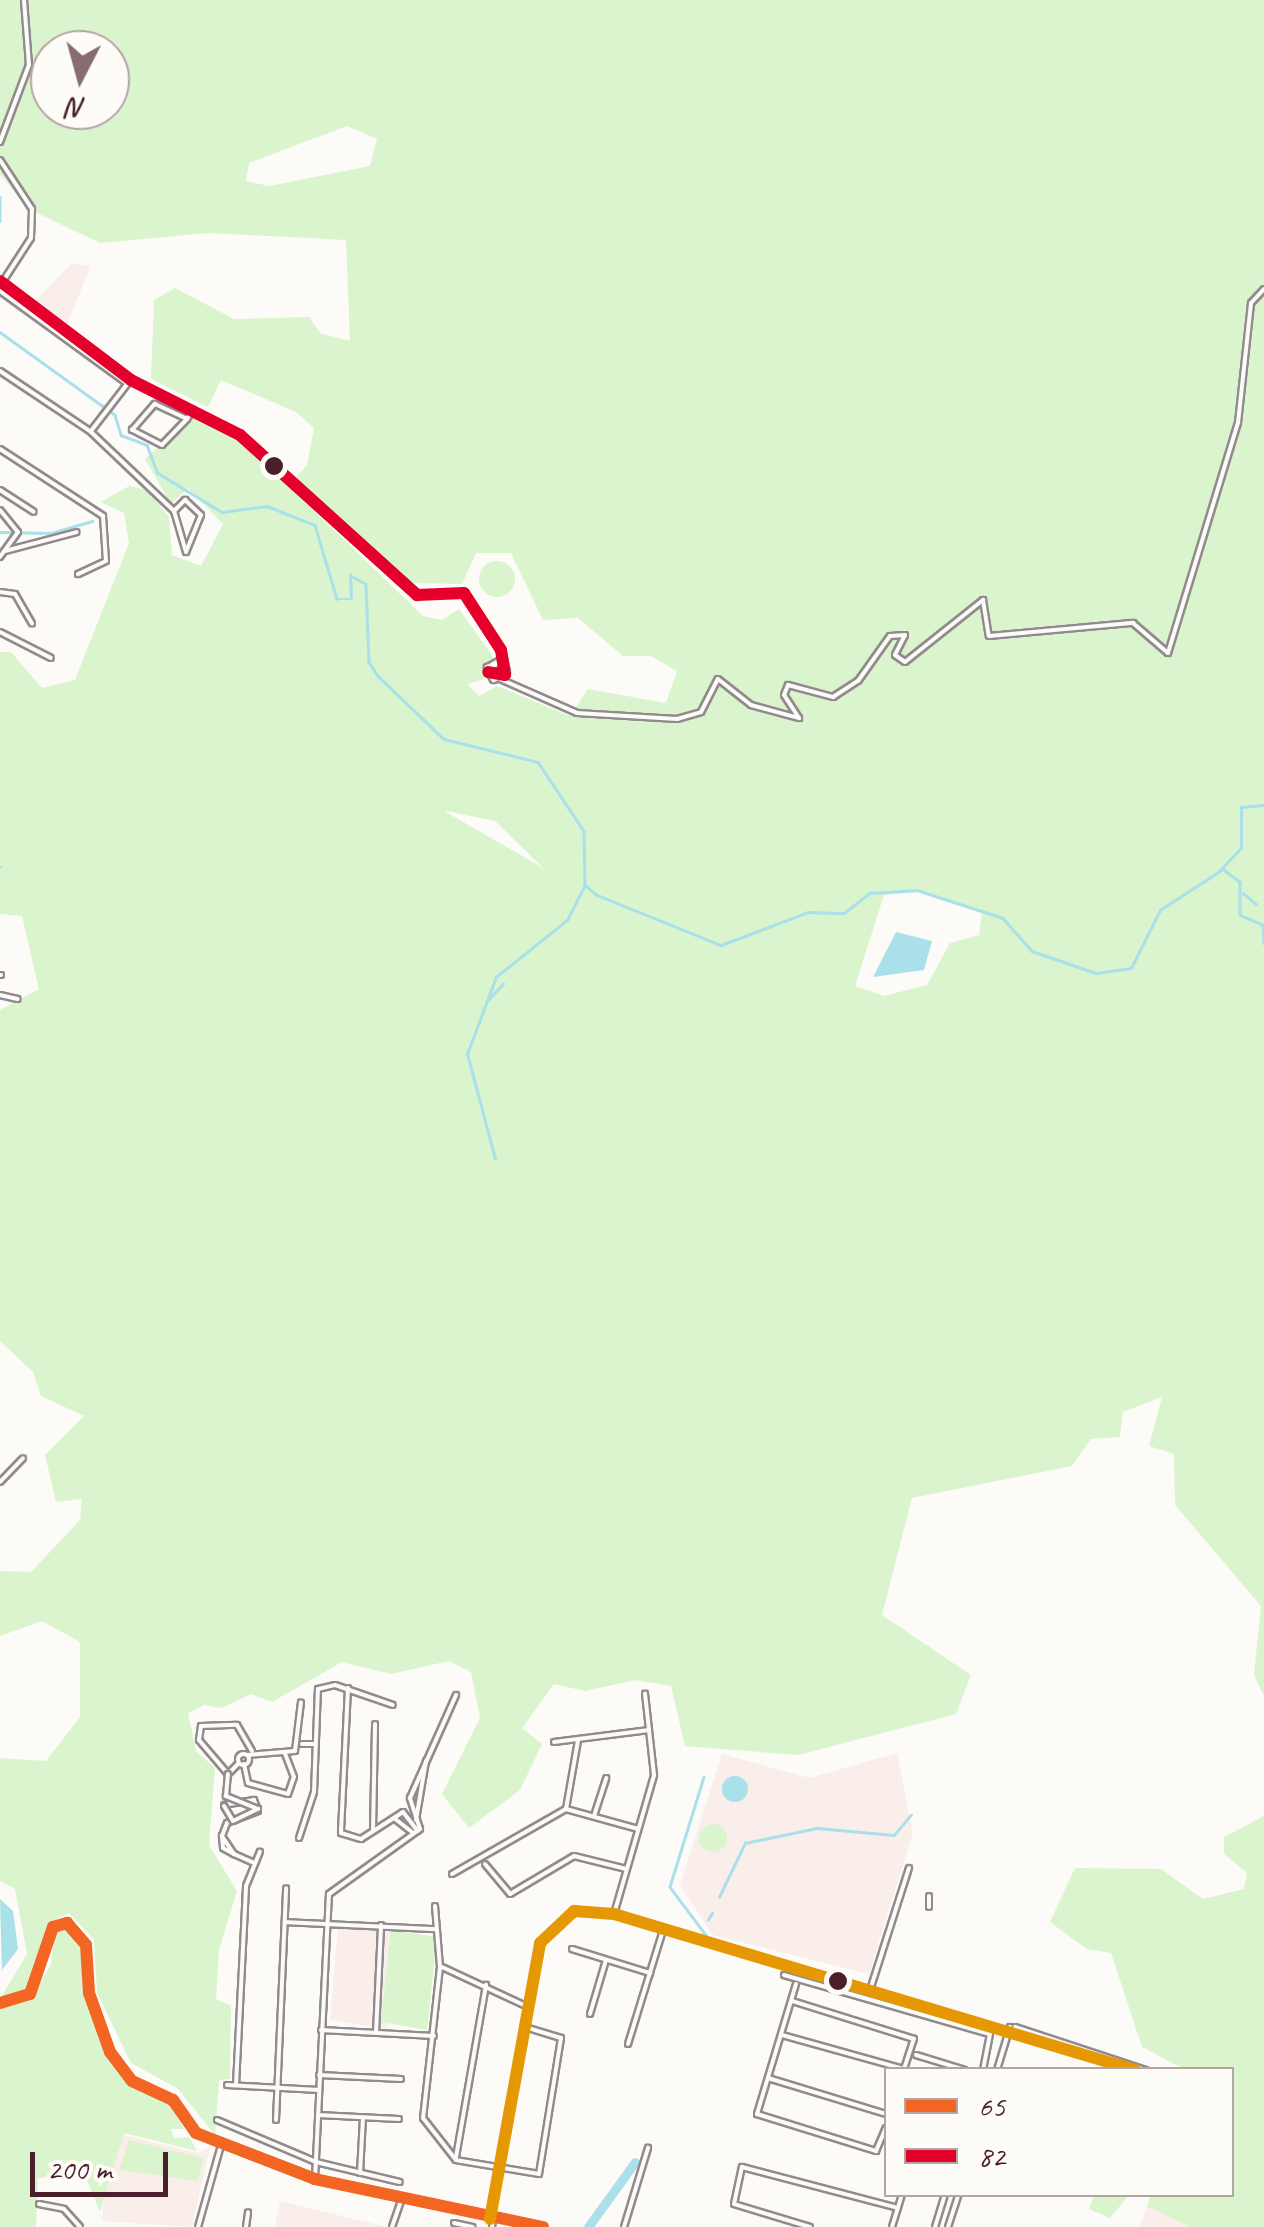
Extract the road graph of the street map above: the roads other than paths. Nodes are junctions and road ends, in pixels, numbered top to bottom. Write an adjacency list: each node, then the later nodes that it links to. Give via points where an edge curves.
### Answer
1 (24, 0): 2 (street, via 29,65)
2 (0, 142)
3 (0, 160): 4 (street, via 32,209 31,238)
4 (1, 285): 7 (main road)
5 (1264, 289): 25 (street, via 1251,303 1238,422 1168,653 1132,622 989,636 983,600 905,662 896,656 904,635 890,636 858,680 833,697 788,685 784,694 798,718 751,705 718,679 701,712 677,719 578,712)
6 (0, 371): 10 (street)
7 (129, 382): 8 (main road); 10 (street)
8 (192, 411): 9 (street); 24 (main road, via 252,444 417,596 458,590 468,598)
9 (187, 419): 9 (street, via 156,404 132,430 164,445)
10 (91, 432): 14 (street)
11 (0, 448): 19 (street, via 102,516 106,561)
12 (0, 490): 15 (street)
13 (0, 510): 17 (street, via 17,534)
14 (174, 511): 14 (street, via 179,547 189,552 201,513 185,500)
15 (34, 512)
16 (78, 532): 17 (street)
17 (5, 551): 18 (street)
18 (0, 557)
19 (78, 574)
20 (0, 592): 21 (street, via 15,594)
21 (32, 624)
22 (0, 632): 23 (street)
23 (50, 658)
24 (500, 661): 25 (main road); 25 (main road, via 488,668)
25 (500, 679)
26 (0, 995): 27 (street)
27 (18, 999)
28 (23, 1458): 29 (street)
29 (0, 1482)
30 (348, 1688): 34 (street); 40 (street, via 318,1689); 49 (street, via 341,1833 356,1841)
31 (645, 1693): 36 (street)
32 (456, 1695): 50 (street, via 426,1758)
33 (300, 1702): 42 (street, via 296,1750)
34 (393, 1705)
35 (374, 1724): 49 (street)
36 (649, 1730): 37 (street); 48 (street, via 654,1776)
37 (578, 1739): 38 (street); 46 (street)
38 (554, 1742)
39 (302, 1744): 40 (street)
40 (315, 1744): 51 (street)
41 (250, 1753): 42 (street); 43 (street); 44 (street, via 237,1725 201,1726 199,1740)
42 (285, 1753): 43 (street, via 294,1778 288,1794 248,1783)
43 (242, 1763): 44 (street)
44 (228, 1774): 53 (street, bridge, via 226,1796 258,1810 232,1821 224,1806 254,1800 258,1811 227,1823 222,1836 234,1854)
45 (606, 1778): 47 (street)
46 (566, 1809): 47 (street); 54 (street)
47 (594, 1816): 48 (street)
48 (638, 1828): 56 (street)
49 (374, 1831): 50 (street, via 394,1818)
50 (416, 1832): 64 (street, via 333,1887)
51 (299, 1838)
52 (260, 1852): 53 (street)
53 (252, 1862): 104 (street)
54 (484, 1862): 56 (street, via 514,1894 574,1856); 57 (street)
55 (908, 1868): 78 (street)
56 (626, 1870): 62 (street)
57 (452, 1874)
58 (286, 1888): 63 (street)
59 (929, 1896): 61 (street)
60 (435, 1906): 66 (street)
61 (929, 1907)
62 (614, 1914): 67 (street); 81 (street, via 574,1911 549,1927)
63 (285, 1922): 64 (street); 105 (street)
64 (326, 1924): 65 (street); 74 (street)
65 (382, 1925): 66 (street); 86 (street)
66 (435, 1929): 70 (street)
67 (663, 1930): 71 (street); 72 (street)
68 (572, 1949): 69 (street)
69 (606, 1960): 72 (street); 82 (street)
70 (440, 1967): 77 (street); 88 (street)
71 (800, 1968): 76 (street); 78 (street)
72 (650, 1973): 89 (street)
73 (784, 1974): 76 (street)
74 (324, 1976): 75 (street); 85 (street)
75 (335, 1977)
76 (797, 1981): 79 (street); 96 (street, via 992,2036)
77 (486, 1984): 81 (street); 116 (street)
78 (871, 1988): 84 (street)
79 (793, 1998): 87 (street); 93 (street, via 914,2036)
80 (0, 2003): 114 (main road, via 30,1994 53,1926 67,1923 86,1946 89,1993 118,2066)
81 (528, 2006): 83 (street)
82 (590, 2014)
83 (524, 2027): 118 (street); 118 (street, via 561,2038 540,2171)
84 (1010, 2027): 97 (street); 98 (street); 99 (street)
85 (321, 2030): 86 (street); 100 (street)
86 (376, 2033): 88 (street)
87 (782, 2035): 92 (street); 101 (street)
88 (434, 2036): 116 (street, via 423,2118)
89 (628, 2044)
90 (916, 2055): 91 (street)
91 (942, 2062): 94 (street); 95 (street)
92 (894, 2067)
93 (905, 2067)
94 (941, 2067)
95 (956, 2067)
96 (984, 2067)
97 (998, 2067)
98 (1126, 2067)
99 (1137, 2067)
100 (320, 2075): 102 (street); 106 (street)
101 (768, 2078): 107 (street); 113 (street, via 757,2114 879,2151)
102 (402, 2079)
103 (227, 2085): 104 (street)
104 (236, 2085): 105 (street)
105 (277, 2087): 106 (street); 111 (street)
106 (319, 2090): 108 (street)
107 (884, 2113)
108 (318, 2115): 109 (street); 117 (street)
109 (363, 2118): 112 (street); 119 (street)
110 (217, 2120): 117 (street)
111 (276, 2120)
112 (399, 2120)
113 (884, 2135)
114 (221, 2145): 120 (main road); 132 (street)
115 (648, 2148): 138 (street)
116 (456, 2160): 118 (street)
117 (316, 2162): 119 (street); 120 (street)
118 (498, 2169): 129 (street)
119 (360, 2174): 121 (street)
120 (315, 2178): 125 (main road)
121 (400, 2182)
122 (901, 2197): 127 (street)
123 (944, 2197): 141 (street)
124 (957, 2197): 142 (street)
125 (401, 2201): 129 (main road); 134 (street)
126 (39, 2204): 131 (street, via 64,2209)
127 (898, 2208): 139 (street, via 745,2164 732,2200); 140 (street)
128 (248, 2212): 133 (street)
129 (492, 2222): 136 (main road); 137 (main road)
130 (454, 2223): 135 (street)
131 (80, 2227)
132 (198, 2227)
133 (246, 2227)
134 (392, 2227)
135 (474, 2227)
136 (522, 2227)
137 (543, 2227)
138 (624, 2227)
139 (810, 2227)
140 (892, 2227)
141 (935, 2227)
142 (948, 2227)

